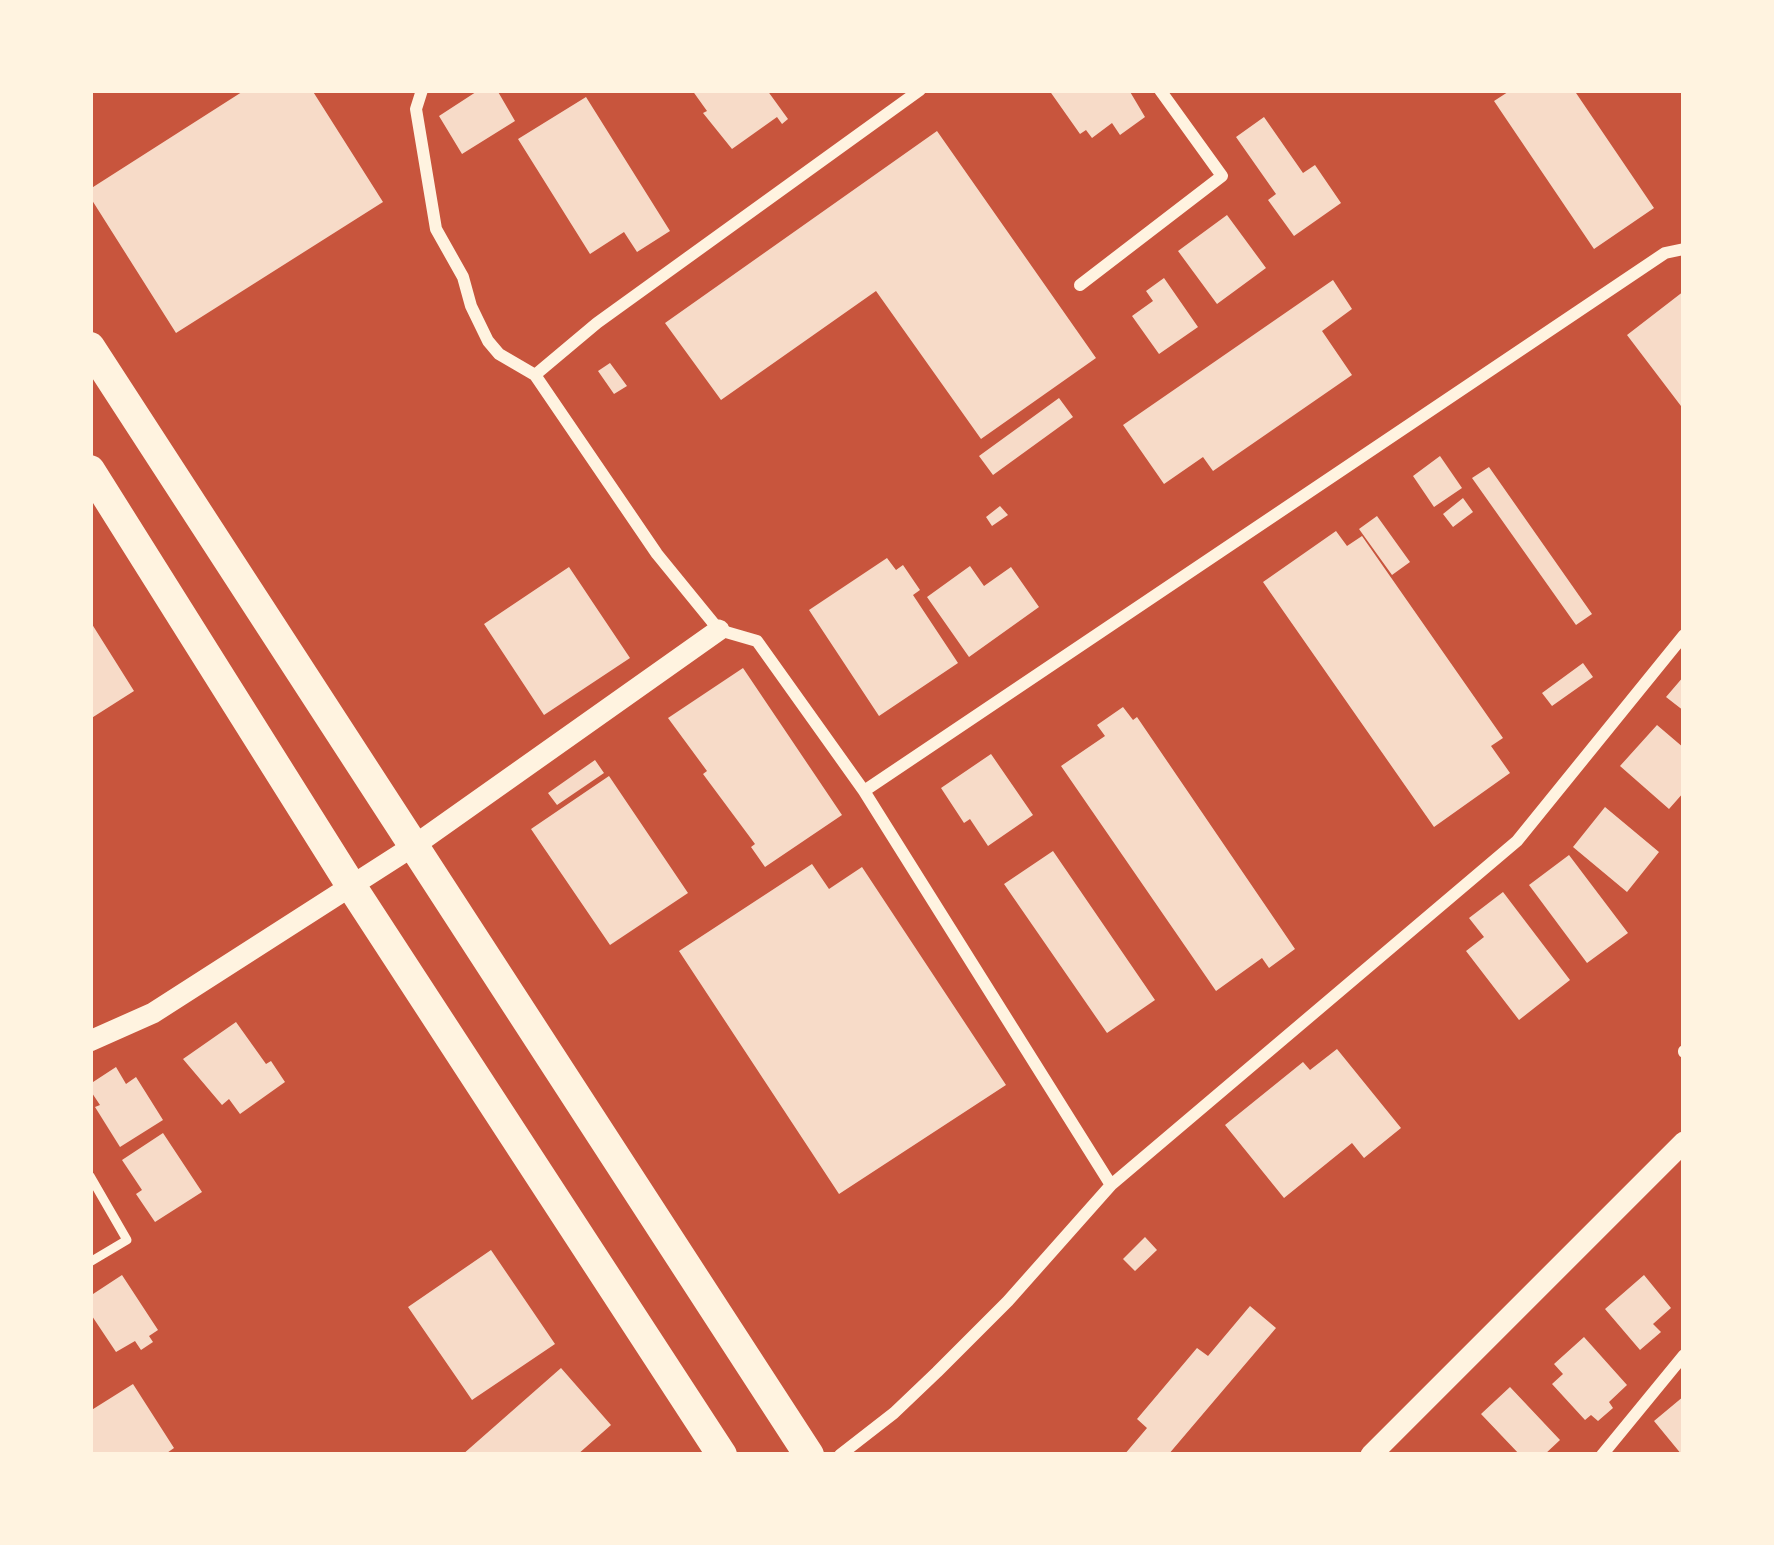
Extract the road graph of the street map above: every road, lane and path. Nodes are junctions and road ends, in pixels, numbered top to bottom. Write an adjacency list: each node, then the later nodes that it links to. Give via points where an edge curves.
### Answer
1 (422, 90): 7 (street, via 416,109 436,229 488,341)
2 (920, 90): 7 (street)
3 (1160, 90): 5 (street, via 1222,176)
4 (1684, 249): 11 (street, via 1665,253)
5 (1080, 285)
6 (90, 347): 12 (main road)
7 (536, 375): 9 (street, via 657,554)
8 (90, 470): 13 (main road)
9 (719, 630): 11 (street, via 758,641); 12 (street)
10 (1684, 635): 17 (street, via 1516,841)
11 (864, 791): 17 (street)
12 (415, 845): 13 (street); 21 (main road)
13 (350, 884): 14 (street, via 153,1013); 20 (main road)
14 (90, 1041)
15 (1684, 1142): 23 (street)
16 (90, 1175): 18 (lane, via 127,1240)
17 (1112, 1185): 22 (street, via 951,1358)
18 (90, 1262)
19 (1684, 1356): 24 (street)
20 (722, 1455)
21 (809, 1455)
22 (840, 1455)
23 (1371, 1455)
24 (1602, 1455)

